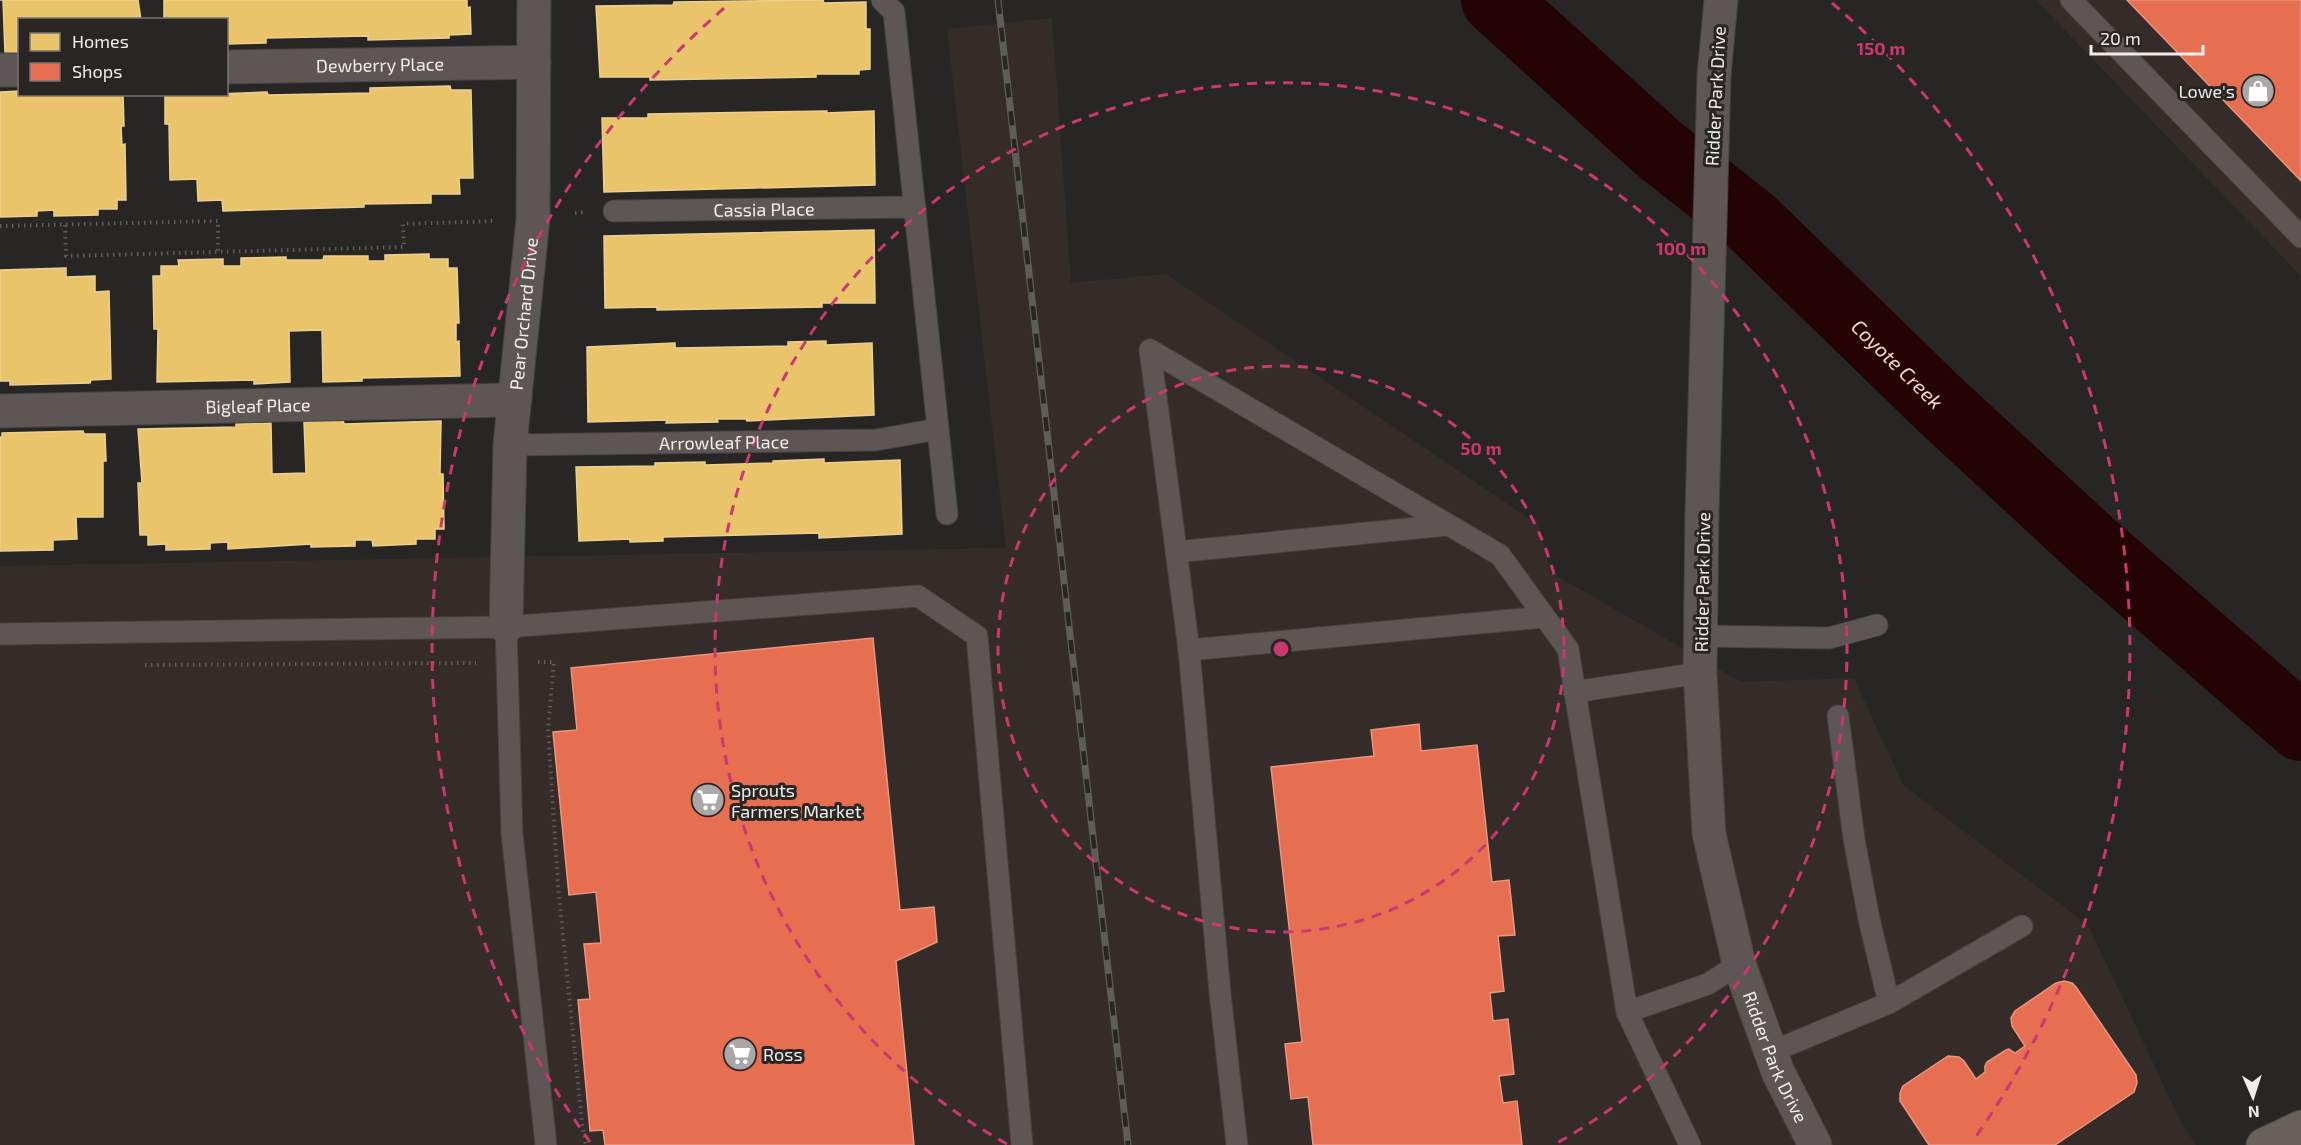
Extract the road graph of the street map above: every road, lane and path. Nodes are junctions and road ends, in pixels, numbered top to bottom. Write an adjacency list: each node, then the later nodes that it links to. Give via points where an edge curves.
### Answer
1 (534, 0): 5 (street, Pear Orchard Drive)
2 (882, 0): 9 (lane, via 894,12)
3 (1721, 0): 27 (street, Ridder Park Drive, via 1714,75)
4 (2071, 0): 14 (lane)
5 (534, 62): 6 (street, Dewberry Place); 16 (street, Pear Orchard Drive, via 533,219)
6 (228, 67)
7 (0, 70): 8 (street)
8 (18, 70)
9 (915, 207): 10 (lane, Cassia Place); 18 (lane)
10 (614, 211)
11 (494, 221): 15 (path, via 403,224 404,247)
12 (65, 225): 13 (path); 15 (path, via 218,221); 15 (path, via 66,256)
13 (0, 226)
14 (2301, 237)
15 (218, 251)
16 (514, 400): 17 (street, Bigleaf Place); 19 (street, Pear Orchard Drive)
17 (0, 411)
18 (938, 429): 19 (lane, Arrowleaf Place, via 876,440); 20 (lane)
19 (510, 445): 25 (street, Pear Orchard Drive)
20 (947, 514)
21 (1447, 525): 22 (lane); 22 (lane, via 1150,350); 23 (lane, via 1500,555)
22 (1176, 552): 28 (lane)
23 (1544, 617): 28 (lane); 32 (lane, via 1568,649)
24 (1877, 625): 27 (lane, via 1829,638)
25 (506, 627): 26 (lane); 29 (lane); 42 (lane, via 918,596 977,636)
26 (0, 634)
27 (1701, 636): 31 (street, Ridder Park Drive)
28 (1189, 650): 43 (lane)
29 (507, 663): 30 (path); 40 (lane, via 512,834); 41 (path, via 554,662 548,729 557,874)
30 (143, 665)
31 (1701, 673): 32 (lane); 35 (street, Ridder Park Drive, via 1709,834)
32 (1575, 692): 37 (lane)
33 (1838, 716): 36 (lane, via 1854,839)
34 (2022, 926): 36 (lane)
35 (1739, 964): 37 (lane, via 1708,984); 38 (street, Ridder Park Drive)
36 (1890, 1003): 38 (lane)
37 (1627, 1012): 44 (lane)
38 (1771, 1052): 45 (street, Ridder Park Drive)
39 (2301, 1127): 46 (main road)
40 (546, 1145)
41 (586, 1145)
42 (1022, 1145)
43 (1237, 1145)
44 (1690, 1145)
45 (1815, 1145)
46 (2263, 1145)

